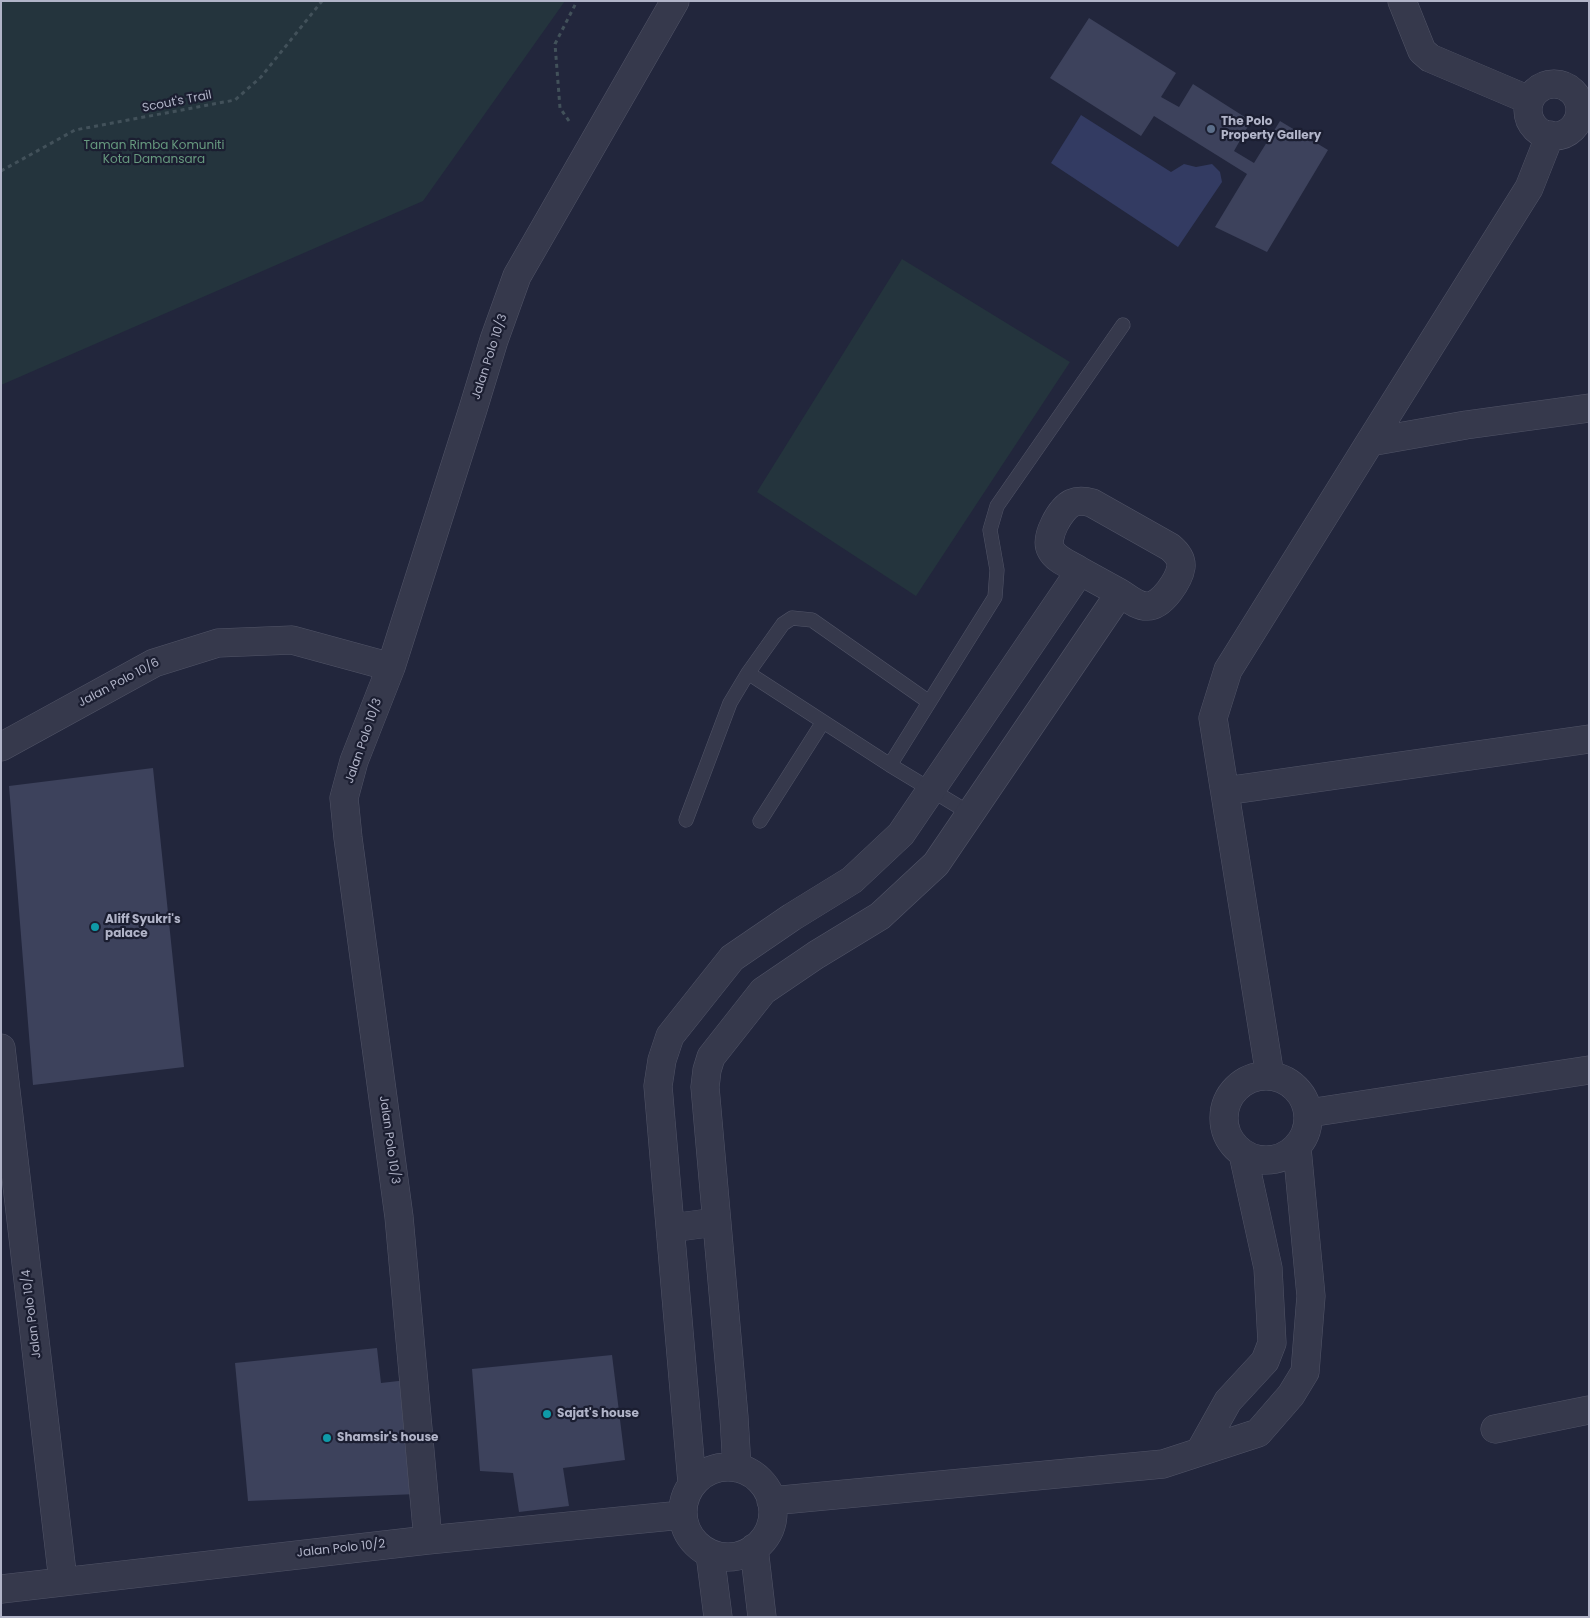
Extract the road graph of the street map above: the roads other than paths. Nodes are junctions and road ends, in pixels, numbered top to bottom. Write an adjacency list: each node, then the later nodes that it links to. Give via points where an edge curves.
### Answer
1 (674, 1): 11 (street, Jalan Polo 10/3, via 517,276)
2 (1402, 1): 4 (street, via 1422,51 1430,58)
3 (1582, 92): 4 (street, via 1550,83 1537,89); 5 (street, via 1579,120 1571,130 1558,136)
4 (1529, 100): 5 (street, via 1528,114 1533,127 1544,135)
5 (1550, 135): 8 (street, via 1529,188)
6 (1123, 325): 13 (lane, via 997,506 990,530 997,570 995,597)
7 (1589, 408): 8 (street)
8 (1370, 442): 19 (street, via 1228,670 1213,718)
9 (1080, 571): 10 (street); 10 (street, via 1058,558 1051,551 1048,540 1065,510 1082,500 1170,547 1178,555 1182,565 1178,576 1157,605 1146,607); 18 (street)
10 (1120, 593): 20 (street)
11 (391, 667): 16 (street, Jalan Polo 10/6, via 292,640 218,643 154,663); 39 (street, Jalan Polo 10/3, via 354,761 344,798 399,1217)
12 (748, 673): 13 (lane, via 783,624 792,618 812,620); 14 (lane); 21 (lane, via 730,703)
13 (929, 702): 17 (lane)
14 (823, 722): 17 (lane); 22 (lane)
15 (1589, 739): 19 (street)
16 (1, 747)
17 (890, 765): 18 (lane)
18 (932, 790): 20 (lane); 31 (street, via 901,834 852,880 732,958 670,1036 658,1086)
19 (1225, 791): 25 (street)
20 (971, 814): 30 (street, via 929,871 880,916 763,991 711,1057 705,1087)
21 (686, 820)
22 (760, 821)
23 (1, 1048): 29 (street, Jalan Polo 10/4)
24 (1589, 1070): 26 (street)
25 (1270, 1076): 26 (street, via 1295,1088 1302,1095); 28 (street, via 1252,1078 1236,1088 1225,1104 1223,1123 1230,1141)
26 (1309, 1113): 27 (street, via 1306,1132)
27 (1296, 1148): 28 (street, via 1280,1158 1261,1160); 34 (street, via 1311,1296 1305,1372 1291,1395 1258,1433)
28 (1243, 1154): 34 (street, via 1268,1268 1272,1343 1265,1361 1228,1401)
29 (11, 1213): 42 (street, Jalan Polo 10/4)
30 (716, 1222): 31 (street); 35 (street)
31 (671, 1228): 36 (street)
32 (1589, 1410): 33 (street)
33 (1495, 1429)
34 (1200, 1451): 37 (street, via 1163,1464)
35 (737, 1468): 36 (street, via 706,1472); 37 (street, via 757,1478 766,1487)
36 (692, 1483): 38 (street, via 684,1499)
37 (771, 1501): 40 (street, via 773,1516 769,1530)
38 (682, 1515): 39 (street, Jalan Polo 10/2); 41 (street, via 690,1539)
39 (428, 1540): 42 (street, Jalan Polo 10/2)
40 (754, 1548): 41 (street, via 735,1557 722,1558); 45 (street)
41 (710, 1554): 44 (street)
42 (63, 1581): 43 (street, Jalan Polo 10/2)
43 (1, 1588)
44 (718, 1617)
45 (762, 1617)

